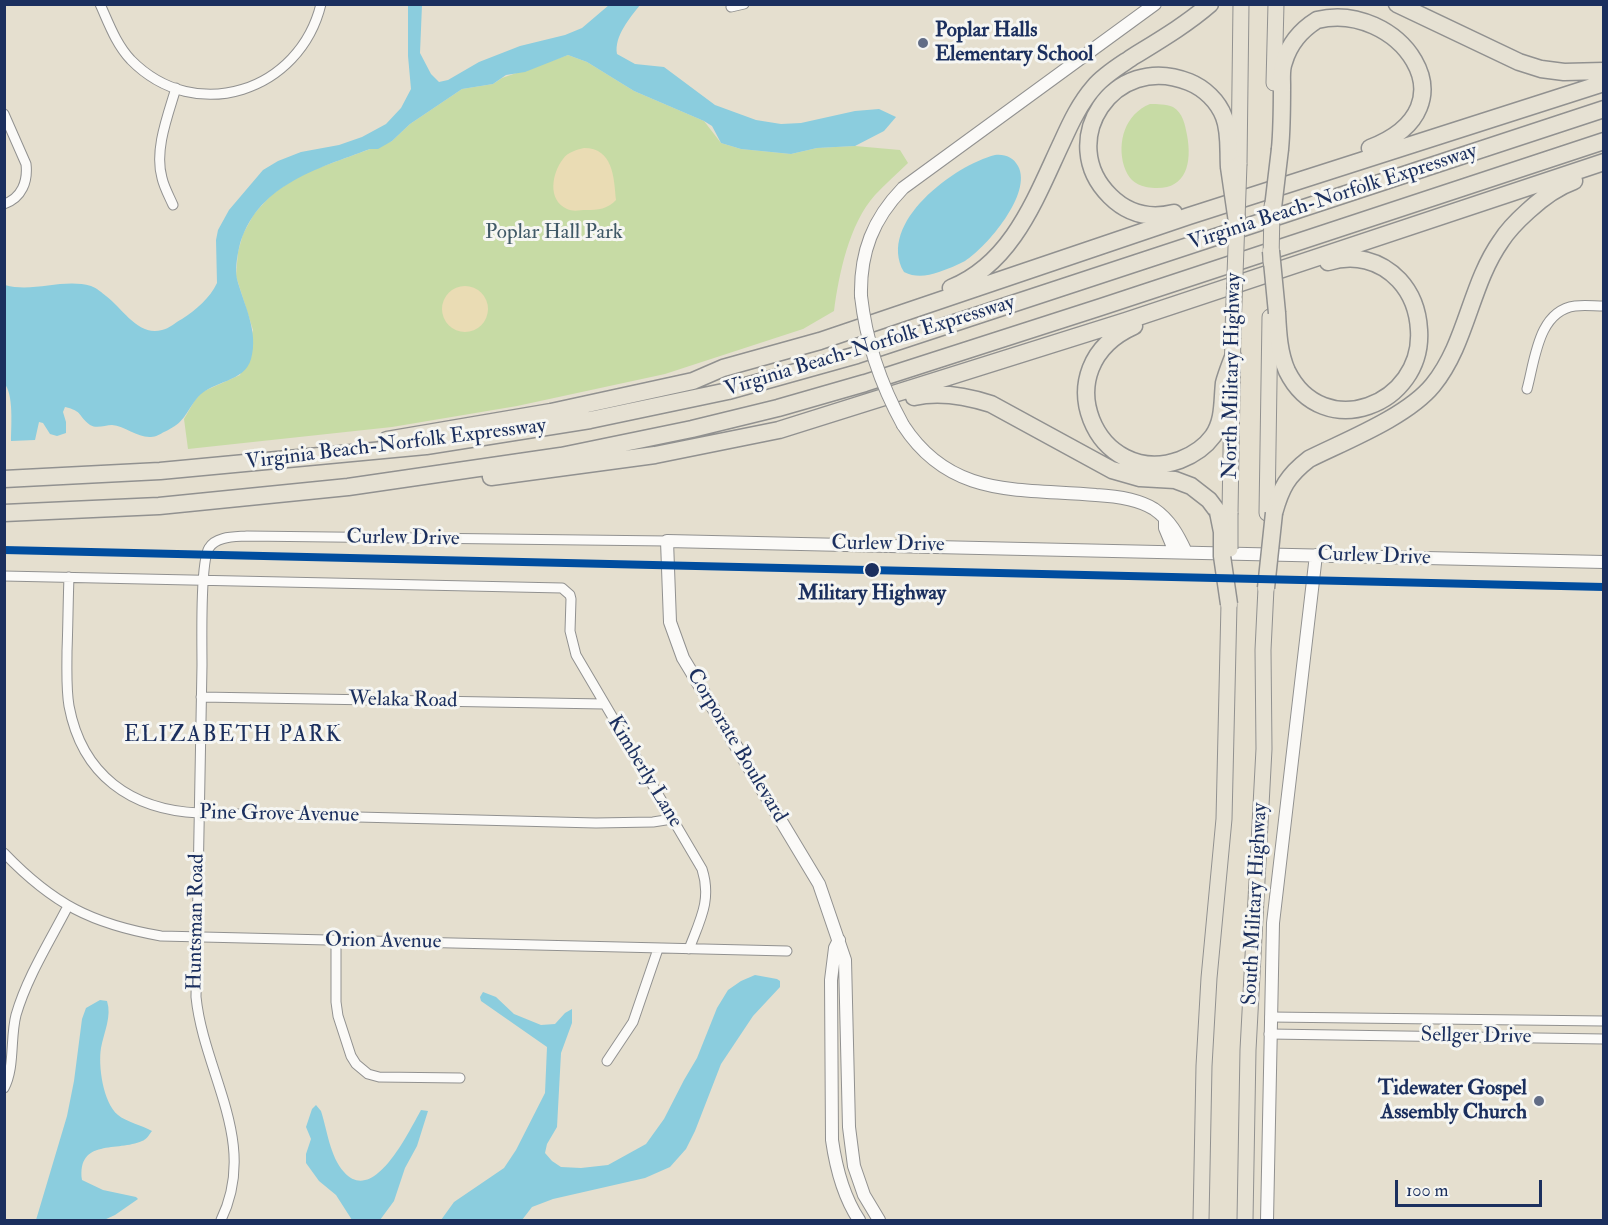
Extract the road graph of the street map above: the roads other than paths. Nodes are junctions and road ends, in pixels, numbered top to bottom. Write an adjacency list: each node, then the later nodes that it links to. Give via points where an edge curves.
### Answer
1 (100, 4): 12 (street, via 118,42 132,60 146,73)
2 (321, 4): 12 (street, via 303,45 260,84 211,94)
3 (744, 4): 9 (street)
4 (1155, 4): 42 (street, bridge, via 903,188 874,227 861,267 861,296 876,363 894,409 917,444 932,458 973,482 1130,500 1155,510 1173,526)
5 (1210, 4): 31 (highway, via 1096,84 1076,112 1028,215 994,259 962,284)
6 (1241, 4): 18 (main road)
7 (1276, 4): 16 (main road)
8 (1397, 4): 10 (highway, via 1519,62 1564,72)
9 (731, 7)
10 (1604, 71)
11 (1604, 83): 20 (highway)
12 (176, 88): 23 (street, via 160,159 162,180)
13 (1604, 109): 35 (highway, Virginia Beach-Norfolk Expressway, via 878,349 728,391 481,439)
14 (4, 114): 22 (street, via 27,173 17,197)
15 (1604, 141): 37 (highway, Virginia Beach-Norfolk Expressway, via 1017,335 778,408 610,447)
16 (1277, 150): 20 (highway, via 1283,64 1305,29 1331,14 1353,11 1377,16 1407,38 1418,57 1422,86 1408,123 1383,143); 24 (highway, bridge)
17 (1604, 162): 27 (highway)
18 (1234, 165): 21 (highway, via 1219,108 1204,91 1177,77 1152,75 1129,81 1104,102 1092,124 1089,146 1095,174 1109,195 1130,210 1165,215); 25 (highway, bridge)
19 (1604, 169): 40 (highway, via 1550,193 1516,222 1500,242 1451,358 1431,387 1401,411 1299,466 1284,483)
20 (1300, 180): 21 (highway)
21 (1254, 196): 31 (highway)
22 (4, 204)
23 (173, 205)
24 (1272, 216): 26 (main road, bridge)
25 (1237, 222): 32 (main road, North Military Highway, bridge)
26 (1271, 251): 30 (highway, bridge)
27 (1248, 280): 28 (highway); 30 (highway, via 1347,258 1377,264 1411,296 1419,322 1418,351 1403,384 1382,402 1351,410 1326,406 1303,392 1287,370)
28 (1190, 300): 32 (highway, via 1120,332 1100,351 1089,371 1085,395 1098,433 1116,451 1140,462 1163,464 1198,451 1214,434 1223,410 1224,383); 34 (highway)
29 (1604, 306): 33 (street, via 1575,306 1554,315 1543,331)
30 (1274, 315): 40 (main road, North Military Highway)
31 (883, 321): 35 (highway, via 723,368 693,381 482,425)
32 (1233, 357): 39 (main road, North Military Highway)
33 (1527, 389)
34 (834, 414): 37 (highway, via 740,438 614,462 494,477); 39 (highway, via 936,393 974,399 1006,412 1112,470 1191,486)
35 (232, 464): 36 (highway, Virginia Beach-Norfolk Expressway)
36 (4, 479)
37 (392, 482): 38 (highway, Virginia Beach-Norfolk Expressway, via 227,500)
38 (4, 513)
39 (1224, 513): 49 (highway, bridge, via 1222,556)
40 (1271, 513): 48 (highway, bridge)
41 (667, 541): 42 (street, Curlew Drive); 47 (street, Curlew Drive, via 232,537 210,546); 57 (street, Corporate Boulevard, via 669,616 683,658 819,884)
42 (1181, 552): 43 (street, Curlew Drive)
43 (1316, 555): 44 (street, Curlew Drive); 62 (street, via 1278,870)
44 (1604, 562)
45 (4, 576): 46 (street)
46 (69, 577): 47 (street); 52 (street, Pine Grove Avenue, via 69,705 87,755 110,783 134,798 168,810)
47 (204, 580): 50 (street, Huntsman Road); 51 (street, Kimberly Lane, via 562,588 570,595 572,644)
48 (1266, 588): 81 (main road, South Military Highway, via 1264,749 1248,1050)
49 (1229, 611): 75 (main road, South Military Highway, via 1224,819 1209,978)
50 (201, 697): 51 (street, Welaka Road); 52 (street, Huntsman Road)
51 (604, 704): 53 (street, Kimberly Lane)
52 (199, 813): 53 (street, Pine Grove Avenue, via 597,823); 56 (street, Huntsman Road)
53 (672, 819): 60 (street, Kimberly Lane, via 706,882 705,904)
54 (4, 853): 55 (street, Orion Avenue, via 30,879)
55 (68, 906): 56 (street, Orion Avenue, via 109,925 161,936); 74 (street, via 17,1013 10,1074)
56 (196, 938): 58 (street, Orion Avenue); 76 (street, Huntsman Road, via 198,1016 234,1145 232,1190)
57 (839, 940): 77 (street, via 831,980 832,1140 842,1185); 78 (street, Corporate Boulevard, via 845,960 851,1145 858,1179)
58 (336, 941): 59 (street, Orion Avenue); 73 (street, via 338,1016 356,1064 379,1077)
59 (658, 949): 60 (street, Orion Avenue); 72 (street, via 633,1022)
60 (689, 950): 61 (street, Orion Avenue)
61 (787, 951)
62 (1270, 1017): 63 (street, Sellger Drive); 67 (street)
63 (1349, 1018): 64 (street, Sellger Drive); 68 (street)
64 (1466, 1020): 65 (street, Sellger Drive); 69 (street)
65 (1521, 1021): 66 (street, Sellger Drive); 70 (street)
66 (1604, 1021)
67 (1269, 1034): 68 (street, Sellger Drive); 82 (street)
68 (1349, 1035): 69 (street, Sellger Drive)
69 (1466, 1036): 70 (street, Sellger Drive)
70 (1521, 1037): 71 (street, Sellger Drive)
71 (1604, 1039)
72 (607, 1061)
73 (460, 1078)
74 (4, 1088)
75 (1202, 1136): 79 (main road); 80 (main road, South Military Highway)
76 (221, 1221)
77 (859, 1221)
78 (879, 1221)
79 (1191, 1221)
80 (1201, 1221)
81 (1245, 1221)
82 (1267, 1221)

